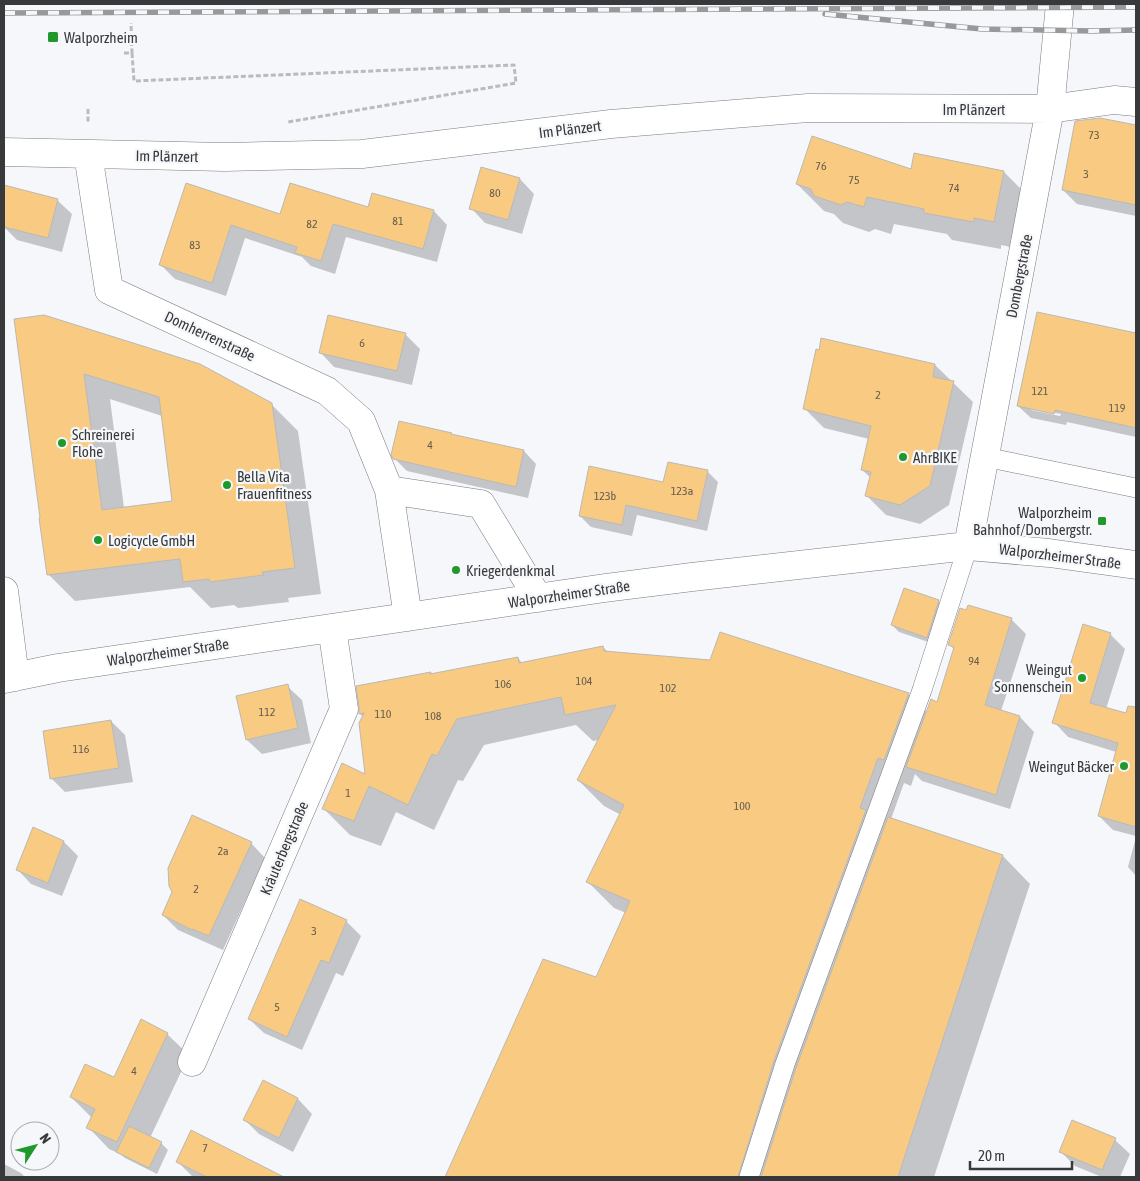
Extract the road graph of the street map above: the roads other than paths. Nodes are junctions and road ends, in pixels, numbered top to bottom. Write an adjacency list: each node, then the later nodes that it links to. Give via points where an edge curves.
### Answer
1 (1060, 4): 3 (street, Dombergstraße)
2 (1136, 102): 3 (street, Im Plänzert, via 1114,100)
3 (1050, 109): 5 (street, Im Plänzert, via 808,108 611,124 362,154 225,157); 6 (street, Dombergstraße)
4 (4, 152): 5 (street, Im Plänzert)
5 (88, 154): 8 (street, Domherrenstraße, via 110,290 327,391 361,421)
6 (985, 457): 7 (lane); 9 (street, Dombergstraße)
7 (1136, 488)
8 (389, 490): 12 (street, via 481,504); 13 (street, Domherrenstraße)
9 (968, 546): 10 (street, Walporzheimer Straße); 12 (street, Walporzheimer Straße); 17 (lane, via 922,690 785,1064)
10 (1136, 565)
11 (4, 592): 15 (street)
12 (538, 598): 13 (street, Walporzheimer Straße)
13 (408, 617): 14 (street, Walporzheimer Straße)
14 (332, 628): 15 (street, Walporzheimer Straße, via 68,666); 16 (street, Kräuterbergstraße, via 344,709)
15 (10, 678)
16 (192, 1062)
17 (749, 1177)

